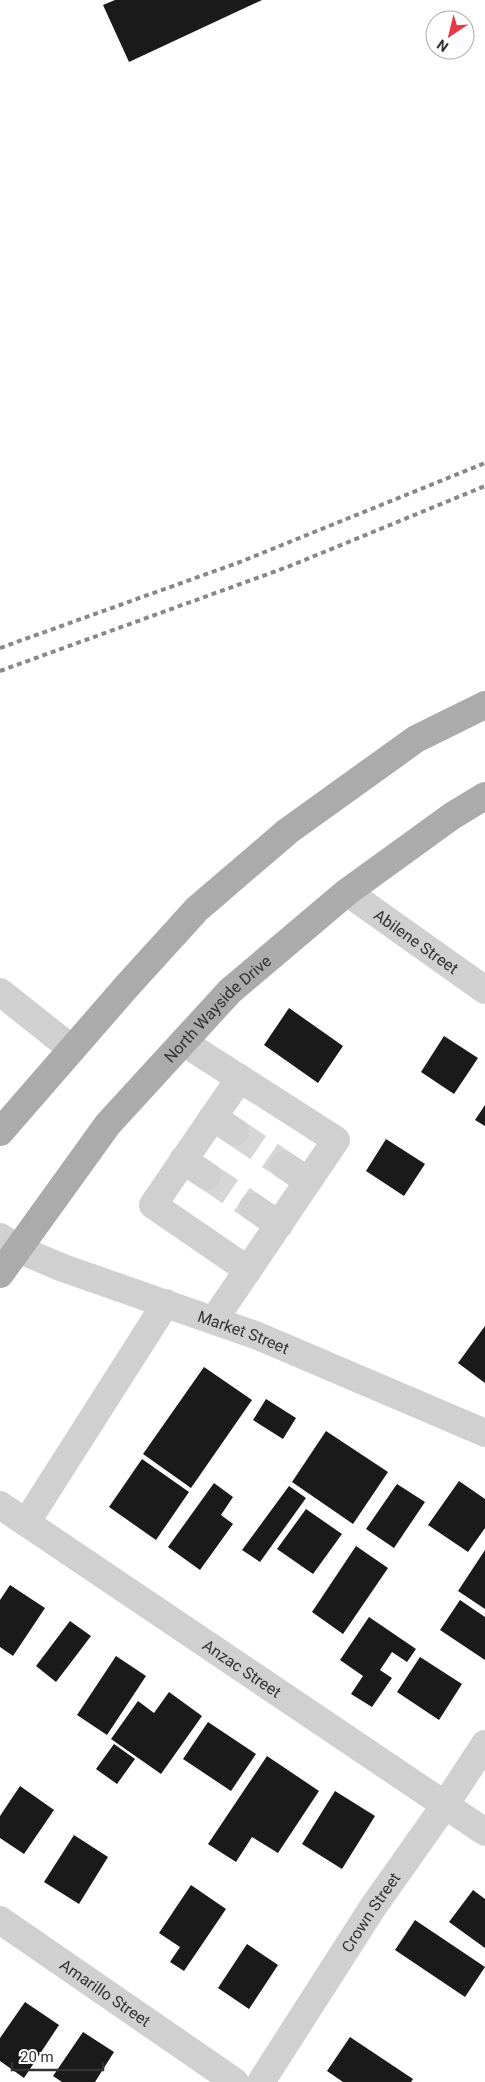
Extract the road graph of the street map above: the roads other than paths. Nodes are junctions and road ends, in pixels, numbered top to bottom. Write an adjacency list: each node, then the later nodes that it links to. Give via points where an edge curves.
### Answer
1 (485, 705): 7 (main road, via 416,739 288,831 197,909)
2 (485, 796): 3 (main road, North Wayside Drive)
3 (347, 892): 4 (street, Abilene Street); 6 (main road, North Wayside Drive, via 230,991)
4 (485, 990)
5 (0, 992): 7 (street)
6 (183, 1042): 8 (street); 18 (main road, North Wayside Drive, via 108,1124)
7 (72, 1048): 10 (main road)
8 (240, 1078): 9 (street); 15 (street, via 336,1140)
9 (213, 1117): 11 (street); 12 (street)
10 (0, 1132)
11 (235, 1132)
12 (183, 1160): 14 (street); 19 (street, via 153,1205)
13 (284, 1165): 15 (street)
14 (207, 1176)
15 (308, 1180): 17 (street)
16 (253, 1207): 17 (street)
17 (278, 1225): 19 (street)
18 (9, 1243): 20 (main road, North Wayside Drive); 21 (street, Market Street, via 67,1269)
19 (248, 1270): 22 (street)
20 (0, 1274)
21 (166, 1303): 22 (street, Market Street); 25 (street)
22 (214, 1320): 23 (street, Market Street)
23 (485, 1433)
24 (0, 1505): 25 (street, Anzac Street)
25 (26, 1523): 27 (street, Anzac Street)
26 (485, 1744): 27 (street, Crown Street)
27 (445, 1805): 28 (street, Anzac Street); 31 (street, Crown Street, via 373,1907)
28 (485, 1832)
29 (0, 1920): 30 (street, Amarillo Street)
30 (235, 2082)
31 (261, 2082)

